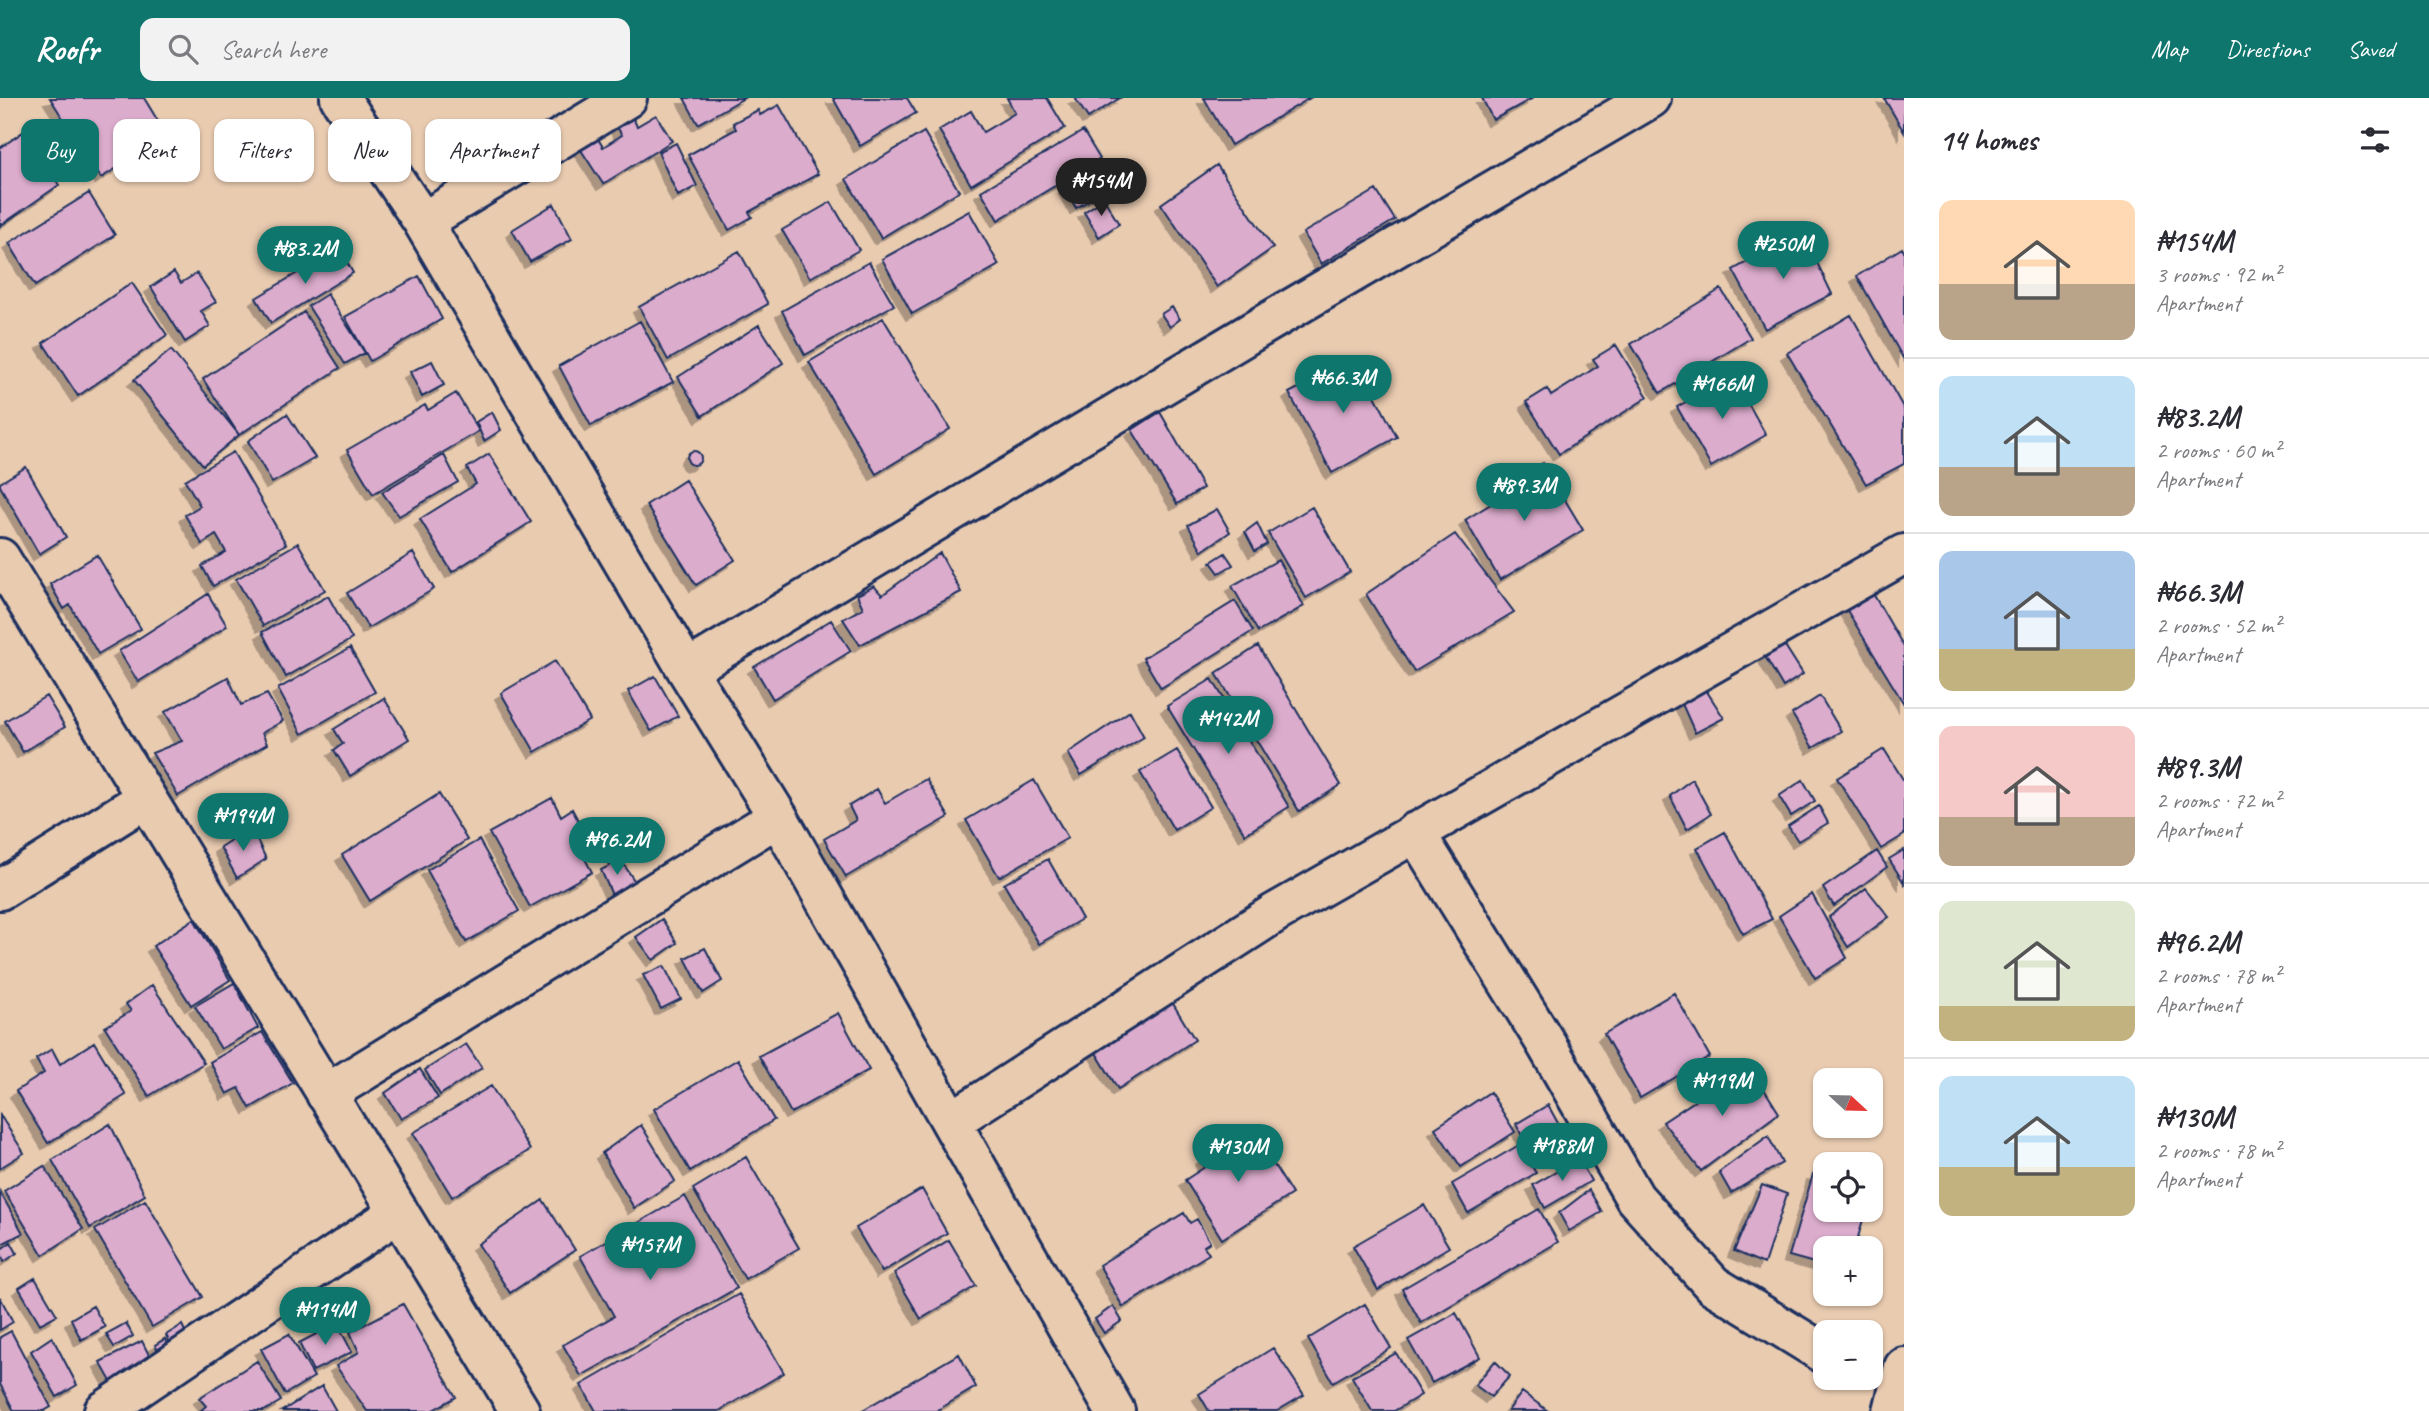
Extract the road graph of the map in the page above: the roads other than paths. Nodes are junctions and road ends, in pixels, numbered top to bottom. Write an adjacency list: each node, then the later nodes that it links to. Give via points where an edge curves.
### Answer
1 (340, 98): 4 (street)
2 (627, 98): 4 (street)
3 (1651, 98): 7 (street)
4 (423, 222): 7 (street)
5 (1904, 554): 10 (street)
6 (0, 558): 8 (street)
7 (687, 670): 9 (street)
8 (145, 799): 11 (street); 12 (street)
9 (778, 817): 12 (street); 13 (street)
10 (1415, 832): 13 (street, via 1275,912); 15 (street, via 1545,1042 1634,1198 1713,1285)
11 (0, 890)
12 (326, 1094): 14 (street)
13 (952, 1121): 19 (street)
14 (399, 1212): 17 (street); 18 (street)
15 (1813, 1347)
16 (1895, 1372): 20 (street)
17 (104, 1411)
18 (520, 1411)
19 (1115, 1411)
20 (1893, 1411)

